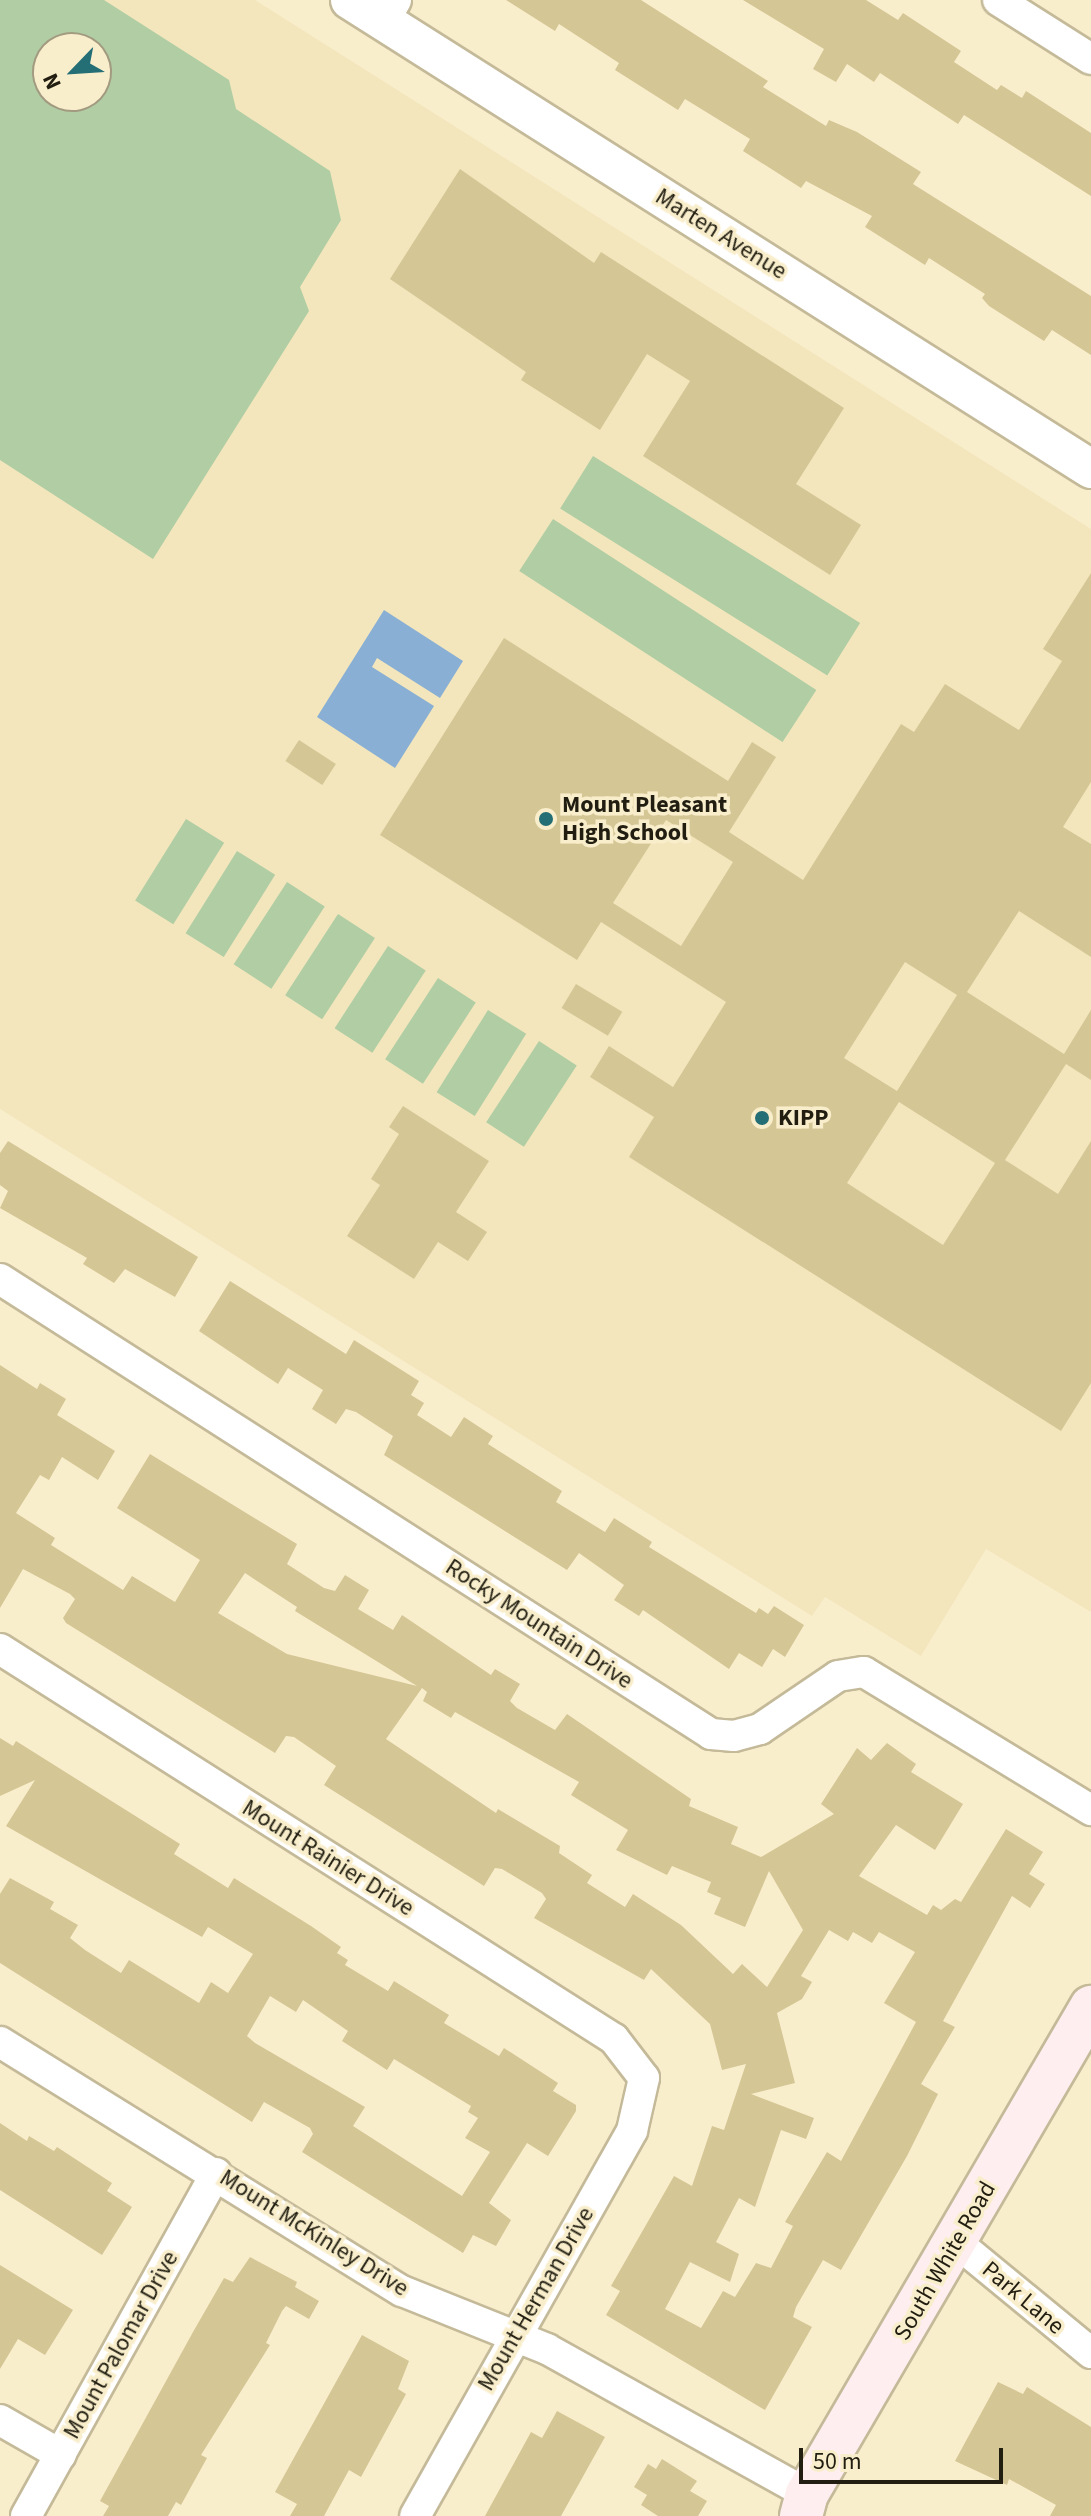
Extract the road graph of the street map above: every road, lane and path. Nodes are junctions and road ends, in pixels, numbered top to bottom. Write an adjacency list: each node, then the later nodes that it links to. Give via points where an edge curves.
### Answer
1 (350, 0): 3 (street, Marten Avenue)
2 (998, 0): 4 (street)
3 (390, 11): 5 (street, Marten Avenue)
4 (1091, 59)
5 (1091, 469)
6 (0, 1279): 8 (street, Rocky Mountain Drive, via 711,1734 734,1736 760,1729 838,1676 864,1672)
7 (0, 1649): 11 (street, Mount Rainier Drive, via 614,2039)
8 (1091, 1810)
9 (1091, 2007): 13 (main road, South White Road)
10 (0, 2042): 12 (street, Mount McKinley Drive)
11 (644, 2078): 14 (street, Mount Herman Drive, via 632,2131)
12 (216, 2173): 14 (street, Mount McKinley Drive, via 402,2291); 17 (street, Mount Palomar Drive)
13 (956, 2242): 15 (street, Park Lane); 18 (main road, South White Road)
14 (515, 2334): 18 (street, Mount McKinley Drive); 20 (street, Mount Herman Drive)
15 (1091, 2353)
16 (0, 2420): 17 (street)
17 (61, 2455): 19 (street, Mount Palomar Drive)
18 (804, 2505)
19 (26, 2516)
20 (415, 2516)

